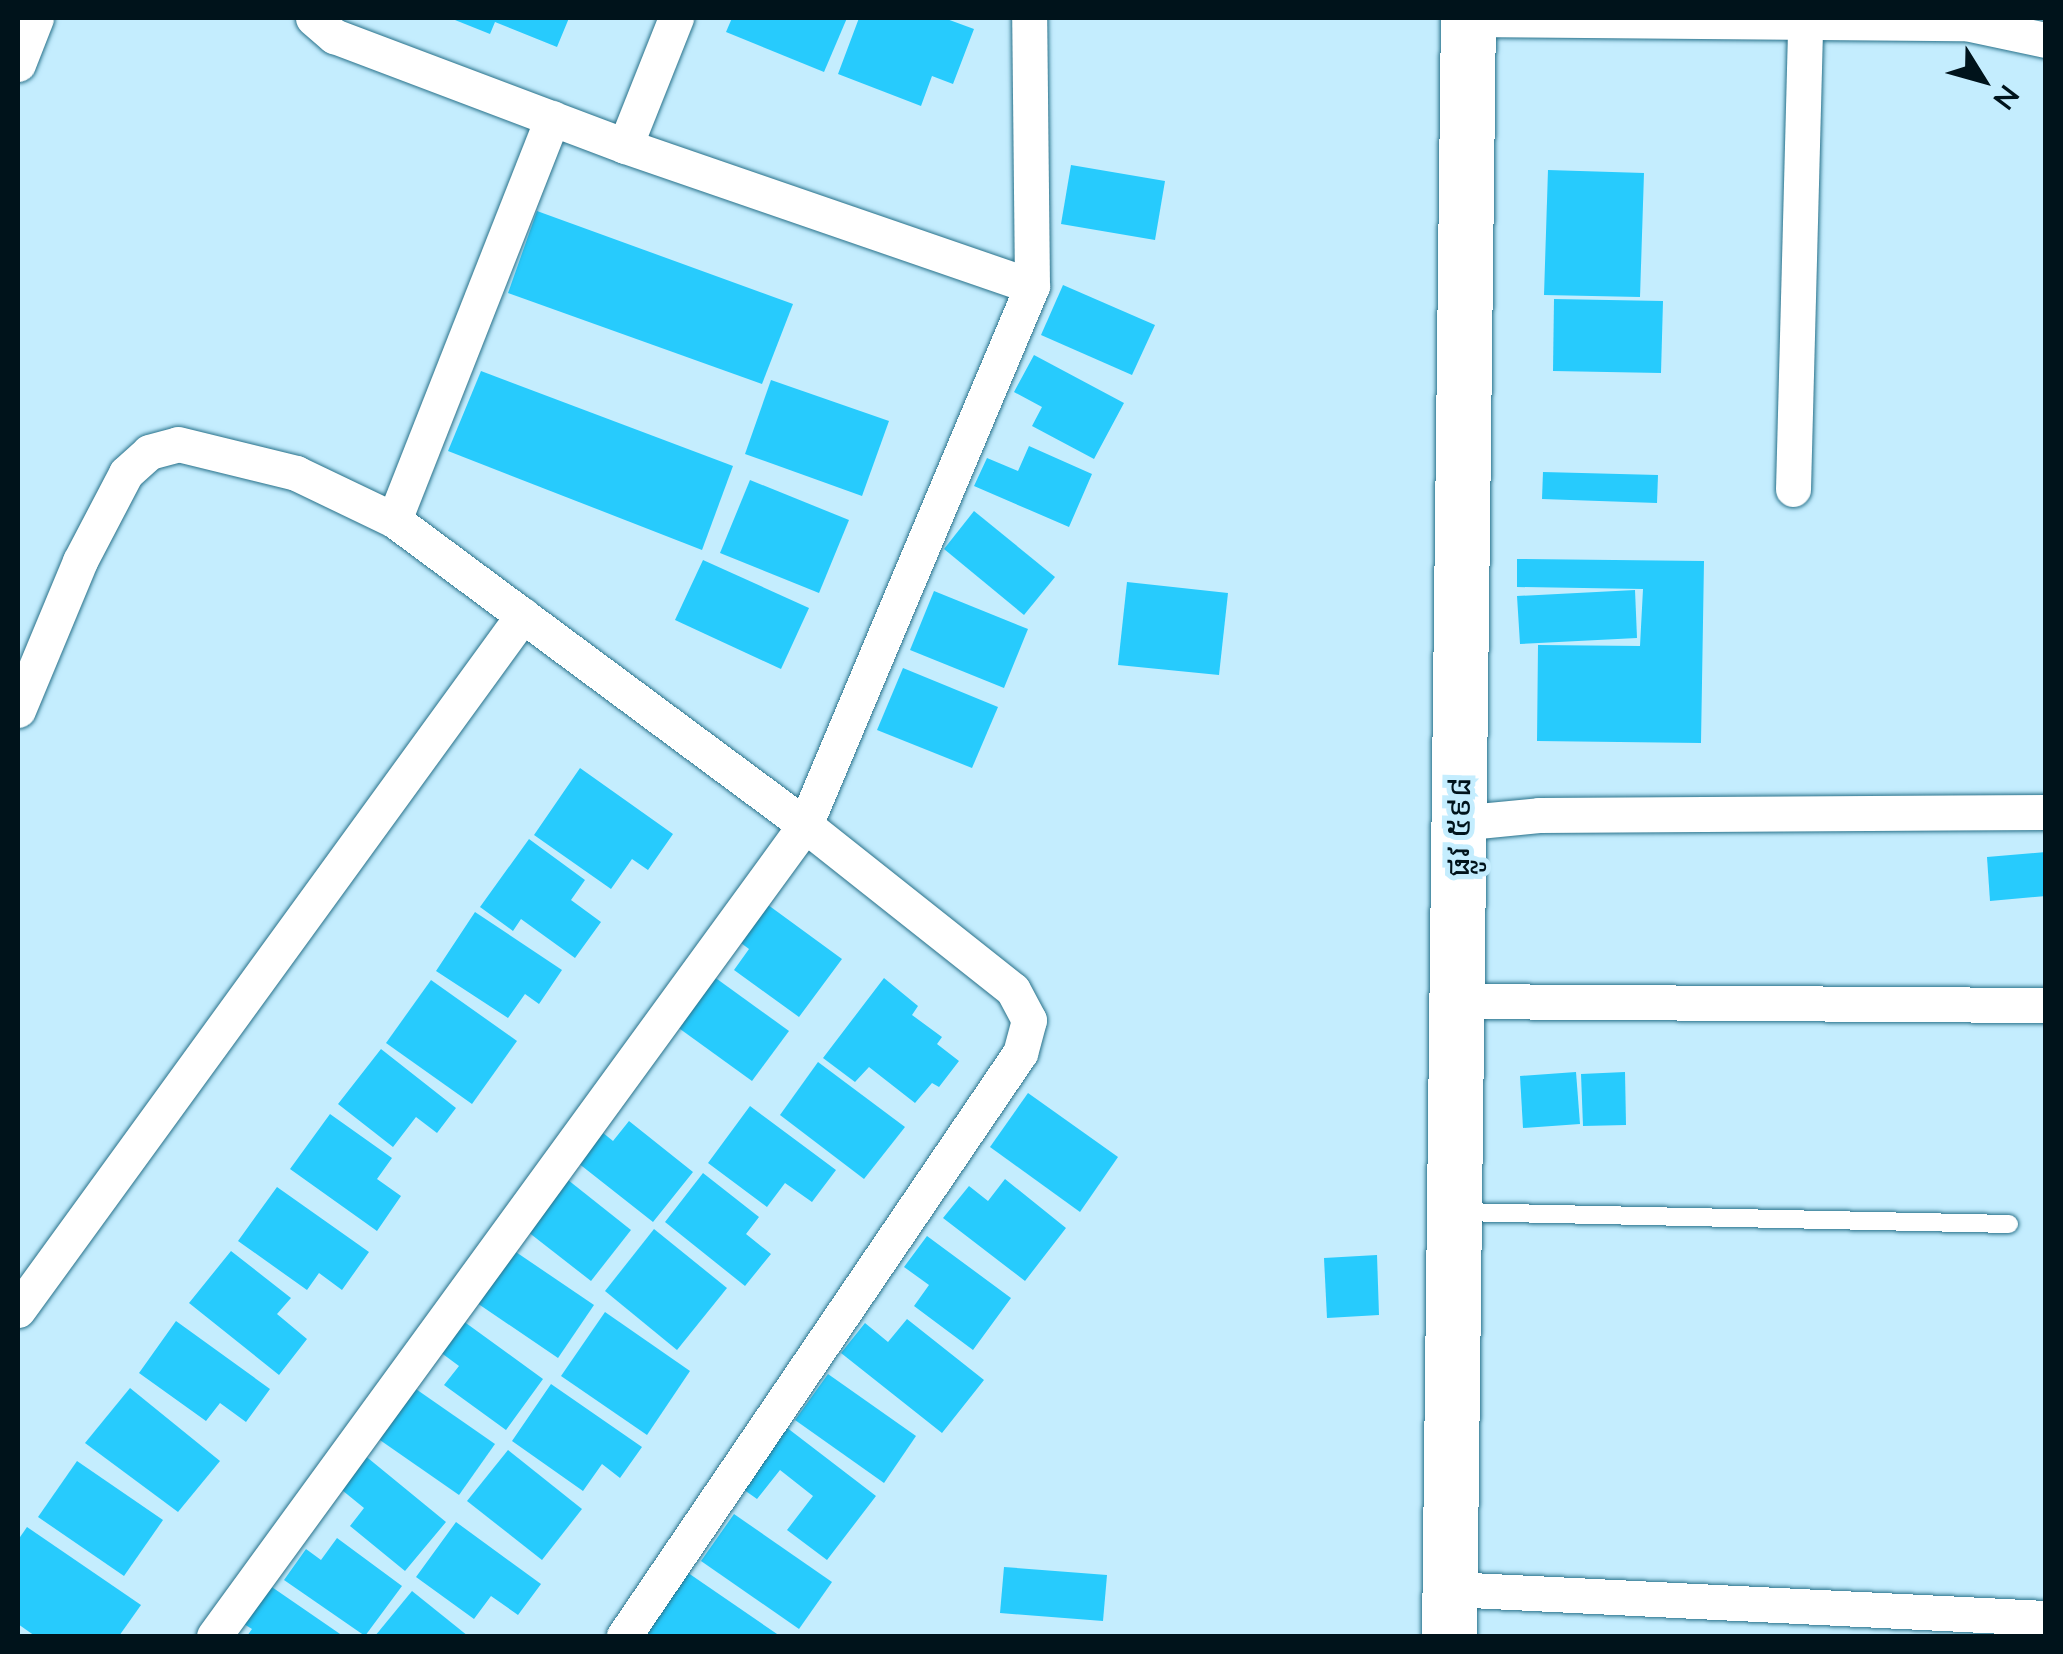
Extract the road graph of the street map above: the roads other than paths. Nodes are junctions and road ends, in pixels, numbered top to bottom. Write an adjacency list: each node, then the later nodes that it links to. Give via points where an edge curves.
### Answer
1 (36, 18): 8 (street)
2 (313, 18): 9 (street, via 334,36)
3 (676, 18): 10 (street)
4 (1029, 18): 11 (street)
5 (1468, 18): 6 (street); 17 (main road, ផ្លូវ ៥៩៨)
6 (1806, 23): 7 (street, via 1964,23); 12 (street)
7 (2046, 40)
8 (18, 64)
9 (552, 118): 10 (street); 13 (street)
10 (625, 146): 11 (street)
11 (1032, 286): 18 (street)
12 (1793, 489)
13 (394, 520): 14 (street); 15 (street, via 296,474 245,459 178,444 149,452 126,473 80,561)
14 (523, 615): 18 (street); 23 (street)
15 (18, 710)
16 (2046, 812): 17 (street, via 1539,815)
17 (1458, 823): 19 (main road, ផ្លូវ ៥៩៨)
18 (805, 825): 26 (street); 27 (street, via 1013,990 1029,1020 1020,1053)
19 (1455, 1001): 20 (street); 21 (main road, ផ្លូវ ៥៩៨)
20 (2046, 1006)
21 (1453, 1212): 22 (lane); 24 (main road, ផ្លូវ ៥៩៨)
22 (2009, 1224)
23 (18, 1310)
24 (1449, 1613): 25 (street)
25 (2046, 1618)
26 (214, 1636)
27 (624, 1636)

